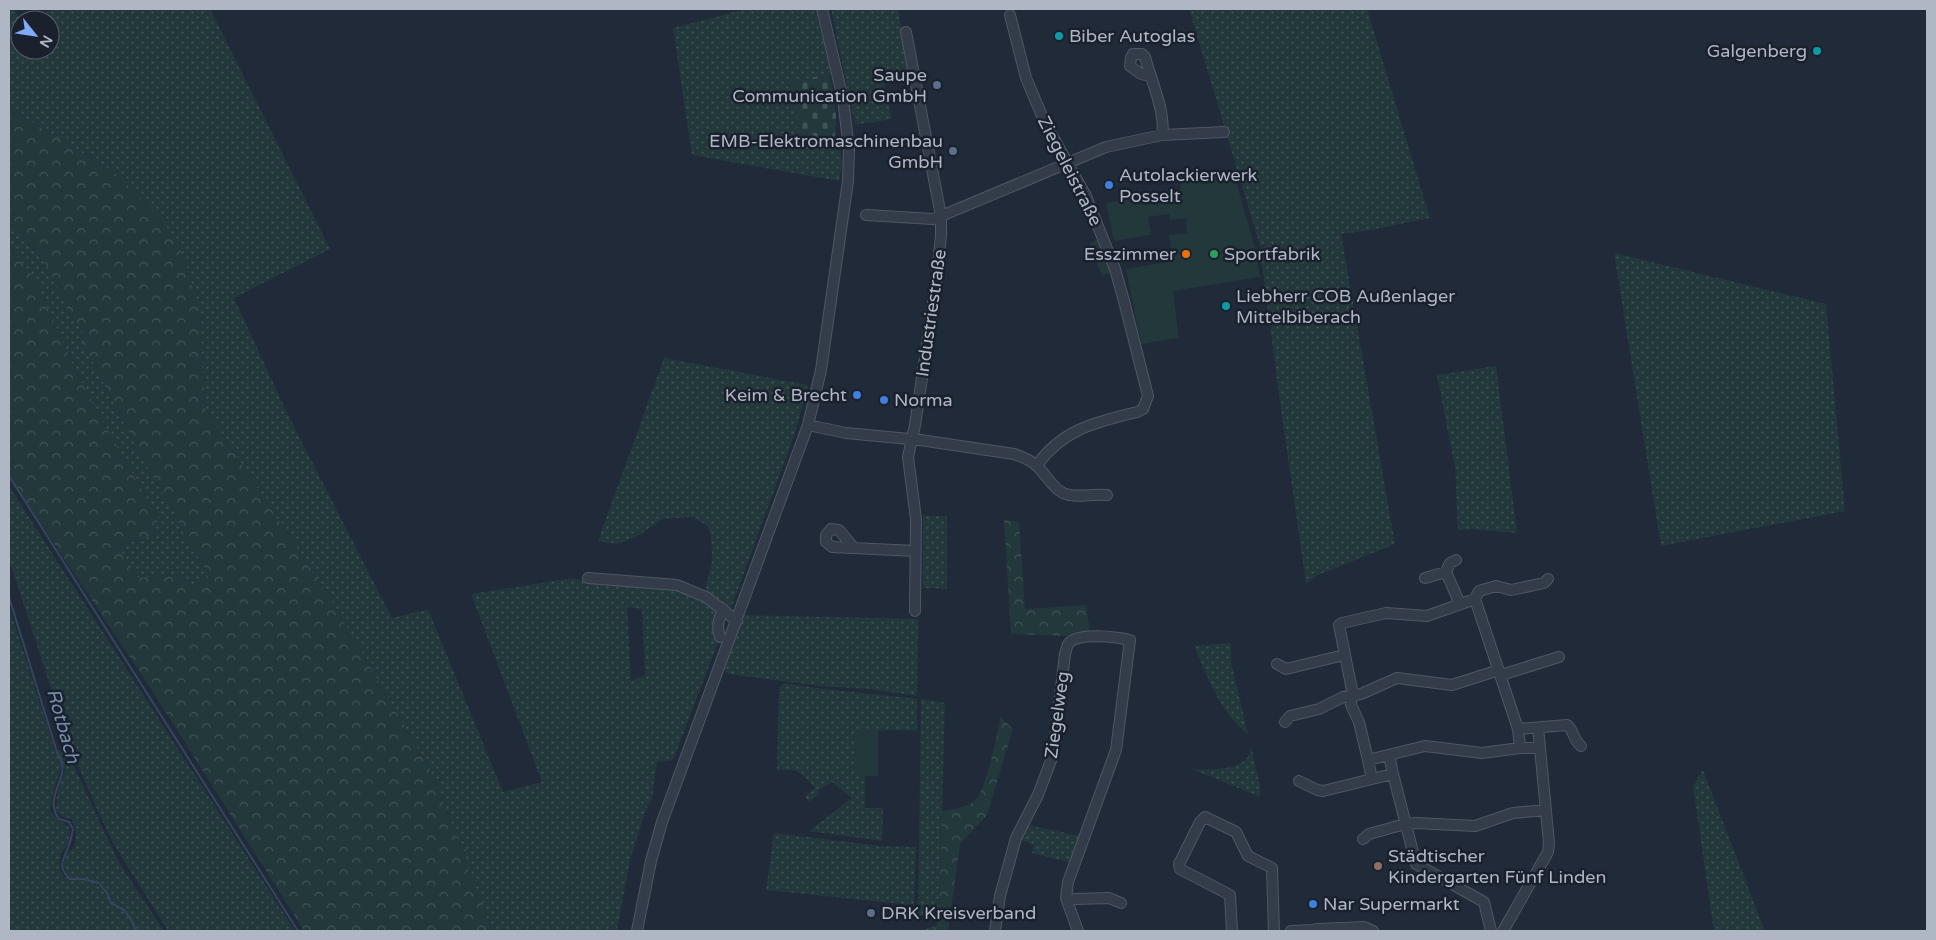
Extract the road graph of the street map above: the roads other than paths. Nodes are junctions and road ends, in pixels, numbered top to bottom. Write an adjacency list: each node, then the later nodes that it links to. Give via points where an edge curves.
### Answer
1 (822, 9): 10 (street, via 843,100 849,149 848,181 820,379)
2 (1010, 15): 7 (street, Ziegeleistraße, via 1026,78 1045,123)
3 (906, 32): 9 (street, Industriestraße)
4 (1150, 76): 6 (street, via 1164,125)
5 (1224, 132): 6 (street)
6 (1162, 135): 7 (street, via 1106,147)
7 (1067, 162): 9 (street); 12 (street, Ziegeleistraße, via 1086,196 1120,284 1148,396 1143,409 1138,412 1092,424 1067,436)
8 (866, 215): 9 (street, via 933,219)
9 (941, 216): 11 (street, Industriestraße, via 937,277)
10 (808, 425): 11 (street); 25 (street)
11 (911, 440): 12 (street, via 1014,454); 15 (street, Industriestraße, via 908,457 916,519)
12 (1036, 466): 13 (street, via 1064,494)
13 (1107, 495)
14 (854, 548): 15 (street)
15 (916, 551): 24 (street, Industriestraße)
16 (1456, 560): 17 (street, via 1450,563)
17 (1446, 572): 19 (street); 22 (street)
18 (588, 578): 23 (street, via 677,585 706,597)
19 (1426, 578)
20 (1548, 579): 21 (street, via 1544,583 1511,590 1496,586 1479,591)
21 (1475, 599): 22 (street); 30 (street)
22 (1460, 604): 27 (street, via 1427,616 1386,613 1342,623 1339,630)
23 (723, 609): 25 (street); 26 (street, via 718,619)
24 (915, 611)
25 (737, 620): 48 (street, via 662,822)
26 (720, 637)
27 (1344, 655): 29 (street, via 1286,669); 31 (street)
28 (1559, 657): 30 (street)
29 (1277, 664)
30 (1500, 672): 31 (street, via 1452,685 1397,678); 34 (street)
31 (1352, 696): 32 (street, via 1290,716); 39 (street, via 1351,705 1359,722)
32 (1285, 722)
33 (1538, 728): 34 (street); 35 (street, via 1567,724); 37 (street)
34 (1518, 729): 36 (street)
35 (1581, 746)
36 (1520, 748): 37 (street); 38 (street, via 1482,752 1425,746)
37 (1540, 748): 43 (street)
38 (1389, 755): 39 (street); 40 (street)
39 (1368, 760): 41 (street)
40 (1393, 774): 41 (street); 44 (street)
41 (1372, 779): 42 (street, via 1323,791)
42 (1299, 780)
43 (1546, 810): 44 (street, via 1513,813 1475,826); 57 (street, via 1548,852)
44 (1405, 824): 45 (street, via 1369,834); 56 (street, via 1416,864 1484,902)
45 (1363, 839)
46 (1067, 901): 47 (street, via 1109,898); 49 (street, Ziegelweg, via 1068,882 1116,750 1130,640 1080,636 1069,643 1053,755 1038,795 1016,838 1000,896); 50 (street)
47 (1121, 903)
48 (637, 931)
49 (995, 931)
50 (1078, 931)
51 (1232, 931): 52 (street, via 1230,895 1180,868 1205,817 1236,832 1248,856 1272,868)
52 (1274, 931)
53 (1291, 931): 54 (street)
54 (1313, 931): 55 (street, via 1364,927)
55 (1373, 931)
56 (1491, 931)
57 (1503, 931)

